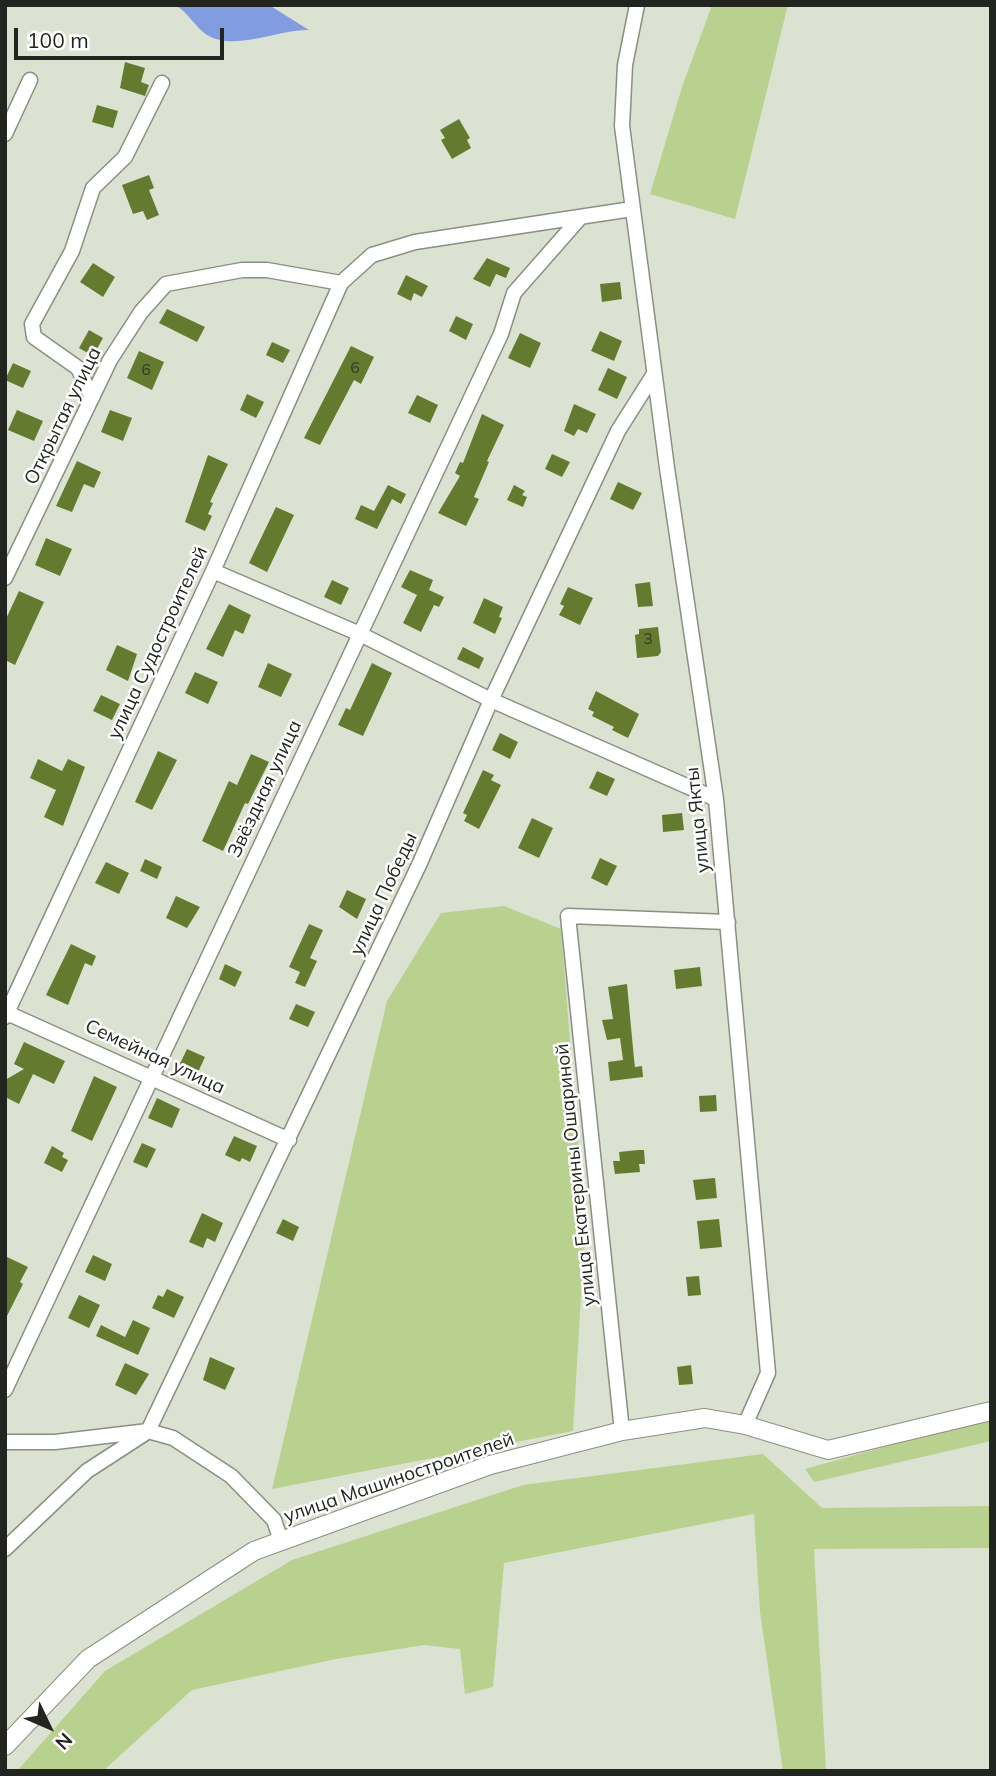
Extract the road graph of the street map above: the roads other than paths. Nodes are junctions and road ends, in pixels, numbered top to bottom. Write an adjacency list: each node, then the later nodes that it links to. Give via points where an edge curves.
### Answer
1 (637, 5): 5 (street, улица Якты, via 625,65 622,126)
2 (30, 80): 4 (street)
3 (162, 83): 9 (street, via 125,157 93,188 72,251 32,324 34,337 78,368)
4 (5, 134)
5 (632, 209): 6 (street); 8 (street, улица Якты)
6 (579, 219): 7 (street, via 415,242 372,254); 12 (street, Звёздная улица, via 514,293 501,334)
7 (341, 283): 9 (street, Открытая улица, via 242,270 166,284 141,312); 10 (street, улица Судостроителей)
8 (654, 374): 13 (street, улица Победы, via 618,431); 14 (street, улица Якты)
9 (92, 398): 11 (street, Открытая улица)
10 (213, 571): 12 (street); 16 (street, улица Судостроителей)
11 (6, 573)
12 (359, 634): 13 (street); 17 (street, Звёздная улица)
13 (491, 700): 14 (street); 18 (street, улица Победы)
14 (716, 799): 15 (street, улица Якты)
15 (728, 922): 21 (street, улица Якты, via 768,1373); 23 (street, улица Екатерины Ошариной, via 568,916)
16 (6, 1014): 17 (street, Семейная улица)
17 (151, 1075): 18 (street, Семейная улица); 19 (street, Звёздная улица)
18 (289, 1140): 22 (street, улица Победы)
19 (5, 1390)
20 (991, 1411): 21 (street, улица Машиностроителей, via 828,1450)
21 (745, 1425): 23 (street, улица Машиностроителей, via 705,1418)
22 (149, 1431): 24 (street, via 55,1442); 25 (street, via 173,1438 231,1476 274,1520); 26 (street, via 87,1471)
23 (621, 1431): 25 (street, улица Машиностроителей, via 490,1465)
24 (5, 1442)
25 (282, 1541): 27 (street, улица Машиностроителей, via 254,1551 88,1659)
26 (5, 1549)
27 (5, 1746)

